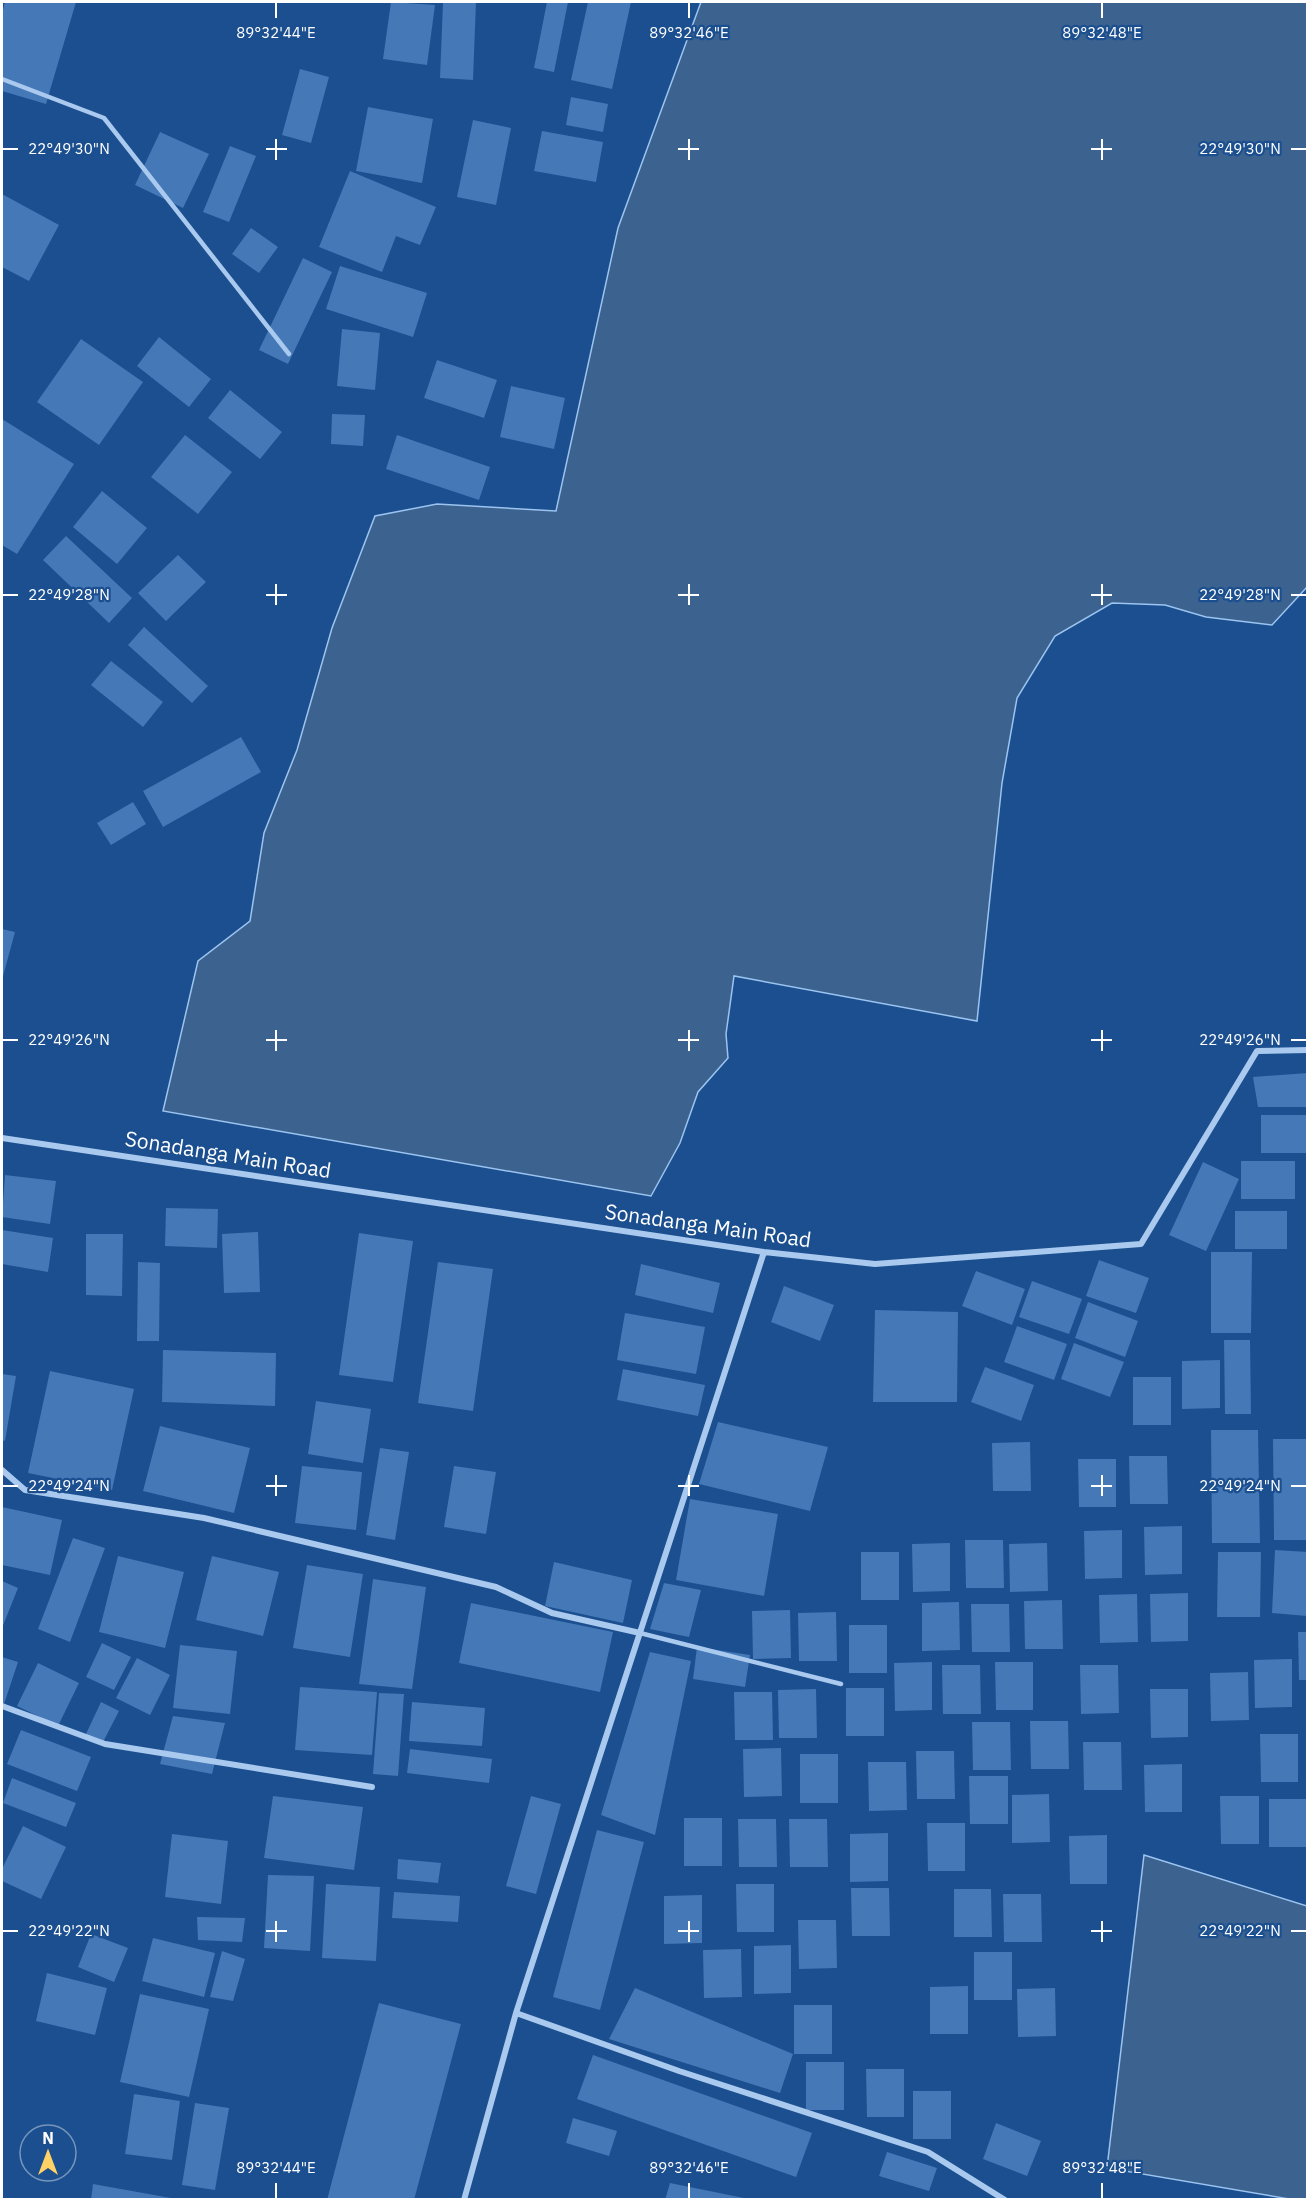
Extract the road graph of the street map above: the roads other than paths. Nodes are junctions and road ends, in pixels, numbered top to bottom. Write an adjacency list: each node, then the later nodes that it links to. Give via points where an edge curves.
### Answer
1 (2, 79): 2 (lane, via 104,118)
2 (289, 354)
3 (1308, 1050): 5 (street, Sonadanga Main Road, via 1257,1051 1141,1244 876,1264)
4 (2, 1138): 5 (street, Sonadanga Main Road)
5 (764, 1252): 7 (street)
6 (2, 1470): 7 (street, via 25,1490 204,1518 496,1587 552,1613)
7 (640, 1633): 8 (lane); 11 (street)
8 (841, 1684)
9 (2, 1706): 10 (street, via 105,1744)
10 (372, 1786)
11 (516, 2013): 12 (street); 13 (street, via 928,2152)
12 (464, 2199)
13 (1005, 2199)

